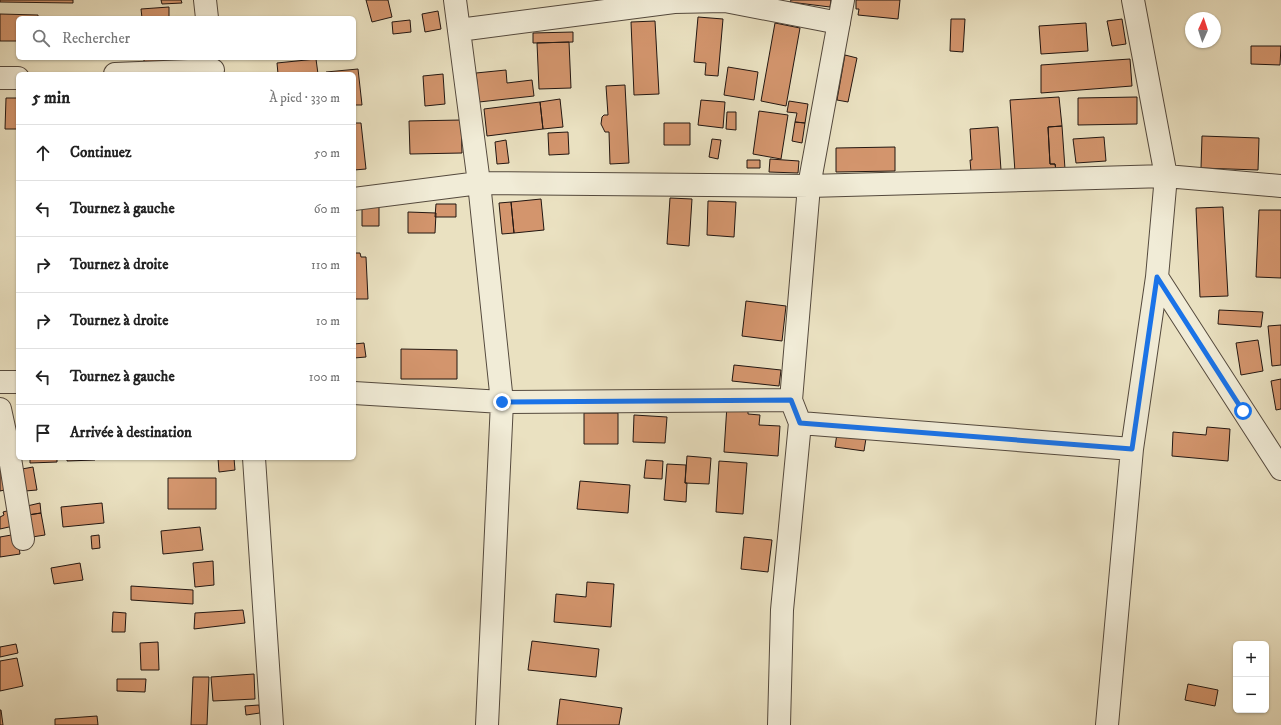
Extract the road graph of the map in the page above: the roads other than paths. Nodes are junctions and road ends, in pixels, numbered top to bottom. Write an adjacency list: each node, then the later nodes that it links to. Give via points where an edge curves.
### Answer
1 (205, 0): 6 (street)
2 (455, 0): 8 (street)
3 (843, 0): 7 (street)
4 (1133, 0): 13 (street)
5 (674, 1): 7 (street, via 725,2); 8 (street)
6 (207, 16)
7 (839, 23): 15 (street)
8 (459, 30): 14 (street)
9 (213, 67): 10 (street)
10 (143, 72)
11 (0, 78): 12 (street)
12 (16, 78)
13 (1166, 176): 15 (street); 16 (street); 18 (street)
14 (479, 183): 15 (street); 17 (street); 23 (street)
15 (809, 186): 22 (street)
16 (1281, 186)
17 (356, 199)
18 (1157, 277): 26 (street); 28 (street)
19 (0, 382): 20 (street)
20 (16, 382)
21 (356, 393): 23 (street)
22 (791, 400): 23 (street); 25 (street)
23 (502, 402): 31 (street)
24 (0, 409): 29 (street)
25 (800, 423): 26 (street); 32 (street, via 782,610)
26 (1132, 449): 33 (street)
27 (254, 460): 30 (street)
28 (1281, 469)
29 (23, 540)
30 (272, 725)
31 (487, 725)
32 (779, 725)
33 (1107, 725)

